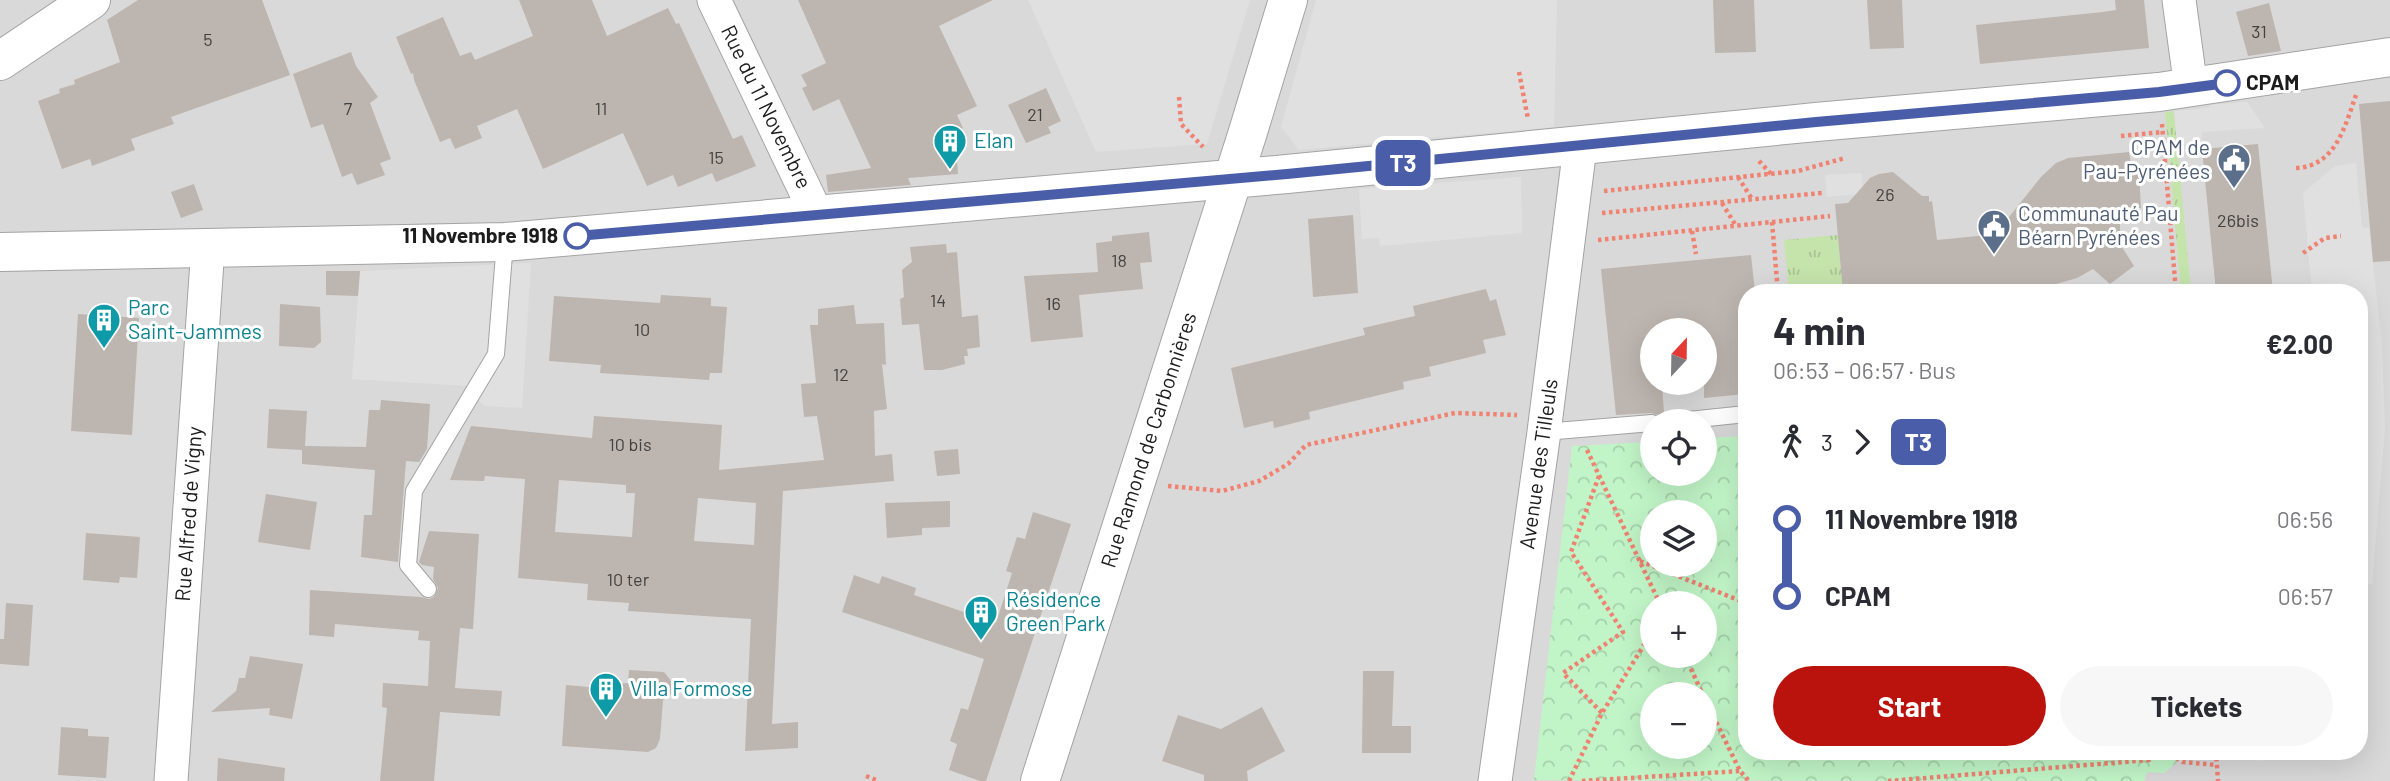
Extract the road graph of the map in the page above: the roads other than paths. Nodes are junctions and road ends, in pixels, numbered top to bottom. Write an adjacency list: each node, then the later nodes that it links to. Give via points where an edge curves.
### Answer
1 (92, 0): 6 (street)
2 (714, 0): 10 (street, Rue du 11 Novembre)
3 (1288, 0): 9 (street, Rue Ramond de Carbonnières)
4 (2179, 0): 7 (street)
5 (2390, 57): 7 (street)
6 (0, 61)
7 (2175, 90): 8 (street)
8 (1580, 147): 9 (street); 16 (street, Avenue des Tilleuls)
9 (1233, 179): 10 (street); 20 (street, Rue Ramond de Carbonnières)
10 (817, 215): 11 (street)
11 (505, 242): 12 (street); 18 (lane, via 496,354 414,491 408,565)
12 (208, 247): 13 (street); 19 (street, Rue Alfred de Vigny)
13 (0, 252)
14 (1738, 416): 15 (lane)
15 (1717, 418)
16 (1545, 424): 17 (lane, via 1577,430); 21 (street, Avenue des Tilleuls)
17 (1640, 424)
18 (428, 589)
19 (170, 781)
20 (1040, 781)
21 (1495, 781)

